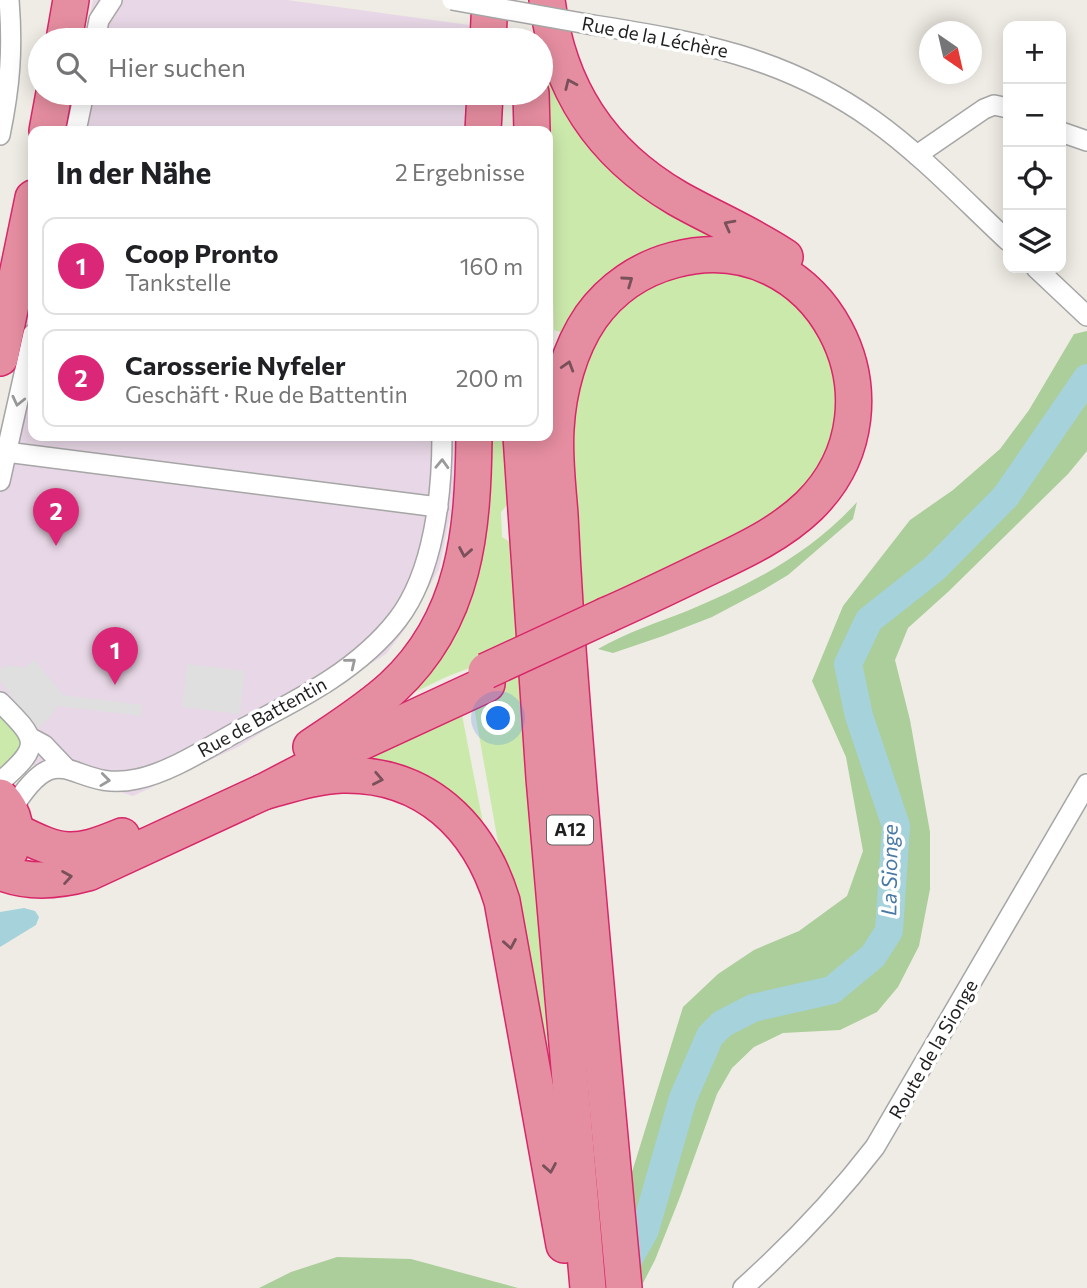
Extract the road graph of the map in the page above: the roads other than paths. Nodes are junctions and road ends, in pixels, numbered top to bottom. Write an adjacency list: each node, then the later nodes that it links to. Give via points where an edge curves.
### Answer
1 (9, 0): 28 (street, via 12,61)
2 (71, 0): 9 (highway)
3 (112, 0): 10 (street)
4 (451, 0): 30 (street, Rue de la Léchère, bridge, via 682,39 737,53 832,94)
5 (490, 0): 11 (highway)
6 (508, 0): 12 (highway)
7 (531, 0): 13 (highway)
8 (547, 0): 14 (highway, one-way to 8)
9 (66, 28)
10 (97, 28)
11 (489, 28)
12 (508, 28)
13 (531, 28)
14 (552, 28)
15 (553, 34): 44 (highway, one-way to 15, via 755,560 793,538 817,517 841,490 856,462 866,429 868,382 851,328 834,300 814,280 772,249 650,181 624,160 581,107)
16 (52, 105): 22 (highway)
17 (81, 105): 23 (street)
18 (484, 105): 24 (highway)
19 (509, 105): 25 (highway)
20 (531, 105): 26 (highway)
21 (1003, 106): 30 (street, via 984,109)
22 (48, 126)
23 (77, 126)
24 (483, 126)
25 (509, 126)
26 (532, 126)
27 (1066, 134): 29 (street)
28 (0, 135)
29 (1087, 142)
30 (917, 155): 32 (street, Rue de la Léchère)
31 (28, 222): 36 (highway)
32 (1003, 236)
33 (1041, 273): 34 (street)
34 (1086, 315)
35 (28, 356): 41 (street, one-way to 41)
36 (0, 358)
37 (442, 441): 43 (street, Rue de Battentin, one-way to 37)
38 (474, 441): 48 (highway, one-way to 48, via 466,547 460,578 440,625 392,688)
39 (521, 441): 55 (highway, A12, via 544,778)
40 (541, 441): 55 (highway, A12, via 567,790)
41 (6, 452): 42 (street); 43 (street)
42 (0, 481)
43 (438, 507): 49 (street, Rue de Battentin, one-way to 43, via 113,782 152,775 327,682 376,642 405,608 423,568)
44 (608, 622): 45 (highway, bridge); 55 (highway, one-way to 44, via 583,844 555,432 559,400 583,331 605,300 631,279 660,264 699,255 735,257 768,267 813,297 832,321 847,352 855,407 839,466 809,506 772,535)
45 (486, 678): 48 (highway); 51 (highway)
46 (0, 702): 47 (street)
47 (31, 738): 49 (street); 52 (street)
48 (303, 752): 52 (highway, via 89,849 52,849)
49 (65, 767): 52 (street, via 35,777)
50 (1087, 784): 58 (street, Route de la Sionge, via 875,1147 798,1238)
51 (263, 792): 54 (highway, one-way to 51, via 30,880 88,873); 55 (highway, one-way to 55, via 341,775 397,783 431,798 450,813 482,853 502,901)
52 (7, 805): 53 (highway, via 12,849)
53 (0, 864)
54 (0, 872)
55 (589, 1255): 56 (highway, A12); 57 (highway)
56 (609, 1288)
57 (624, 1288)
58 (743, 1288)

